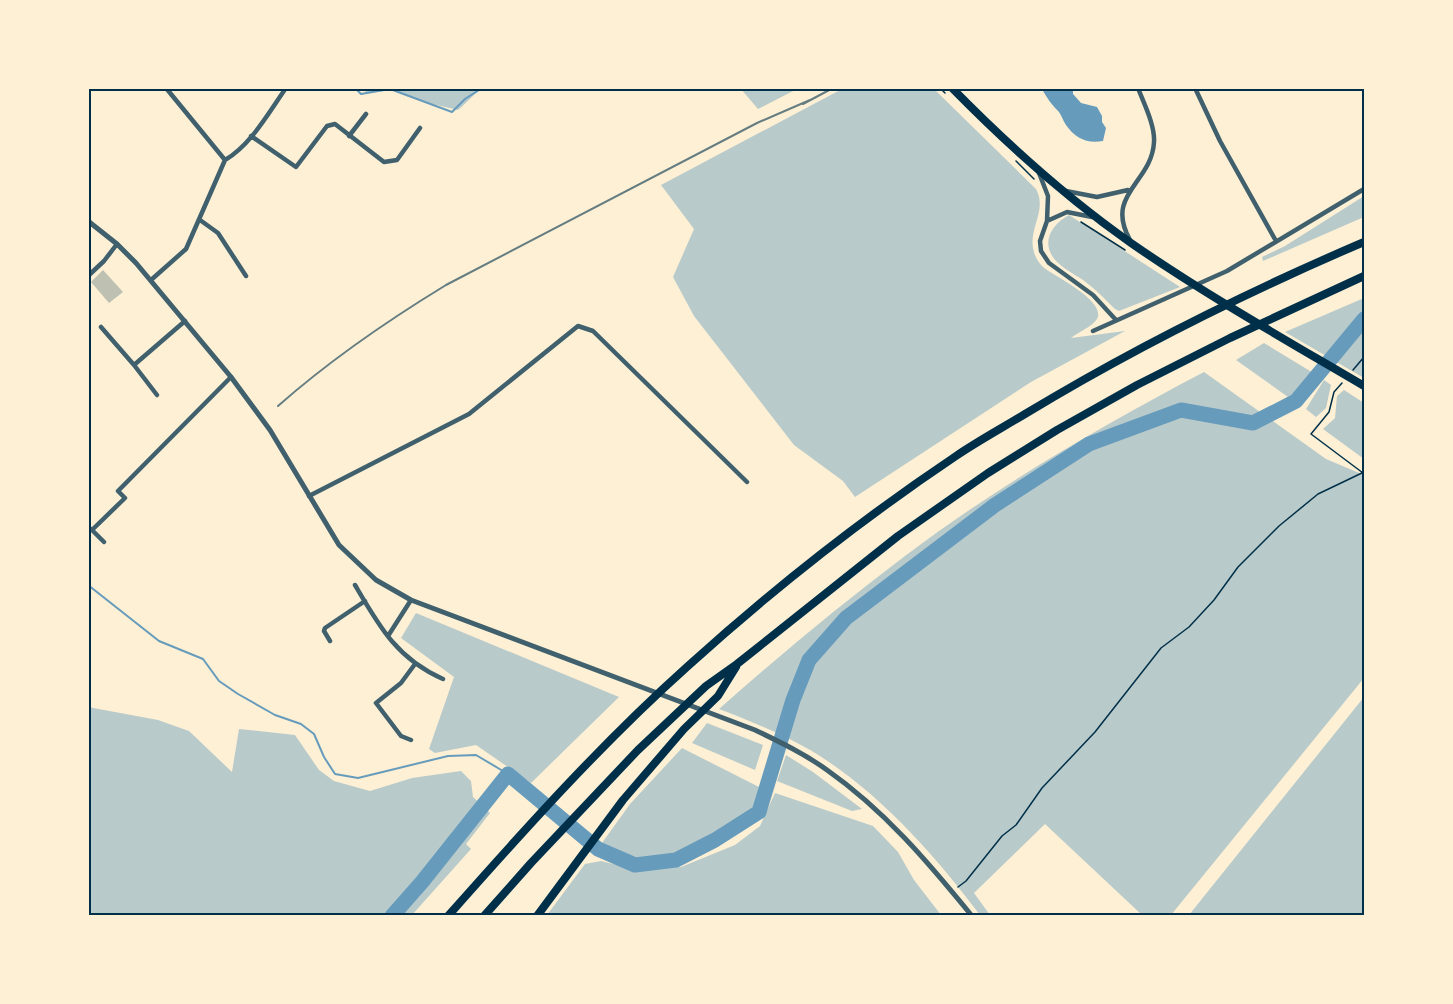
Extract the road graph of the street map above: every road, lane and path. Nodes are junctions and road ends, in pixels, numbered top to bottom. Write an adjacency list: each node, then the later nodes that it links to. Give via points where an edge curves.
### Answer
1 (166, 88): 7 (street)
2 (176, 88): 7 (street)
3 (286, 88): 10 (street)
4 (952, 88): 13 (highway)
5 (1138, 88): 16 (street, via 1154,140 1144,172)
6 (1195, 88): 21 (street)
7 (172, 94): 12 (street)
8 (366, 114): 11 (street)
9 (420, 128): 11 (street, via 392,162 384,162)
10 (251, 136): 11 (street, via 296,167 327,126 335,124); 12 (street)
11 (349, 136)
12 (225, 160): 17 (street)
13 (1036, 168): 15 (highway); 20 (street, via 1047,193)
14 (1365, 189): 21 (street)
15 (1064, 190): 16 (street, via 1097,197); 18 (highway)
16 (1128, 190): 23 (street, via 1122,217)
17 (200, 220): 26 (street, via 218,233); 28 (street, via 186,249)
18 (1100, 220): 20 (street, via 1067,212); 23 (highway)
19 (88, 221): 24 (street)
20 (1047, 221): 29 (street, via 1040,246 1049,263 1093,295)
21 (1276, 241): 29 (street, via 1227,271)
22 (1365, 242): 57 (highway, via 1196,318 1088,376 957,455 824,551 688,665 613,737)
23 (1131, 243): 38 (highway)
24 (117, 244): 25 (street); 28 (street)
25 (88, 276)
26 (246, 276)
27 (1365, 276): 53 (highway, via 1137,385 1008,461 898,536)
28 (151, 280): 30 (street)
29 (1116, 320): 32 (street)
30 (185, 321): 34 (street); 36 (street)
31 (102, 327): 34 (street)
32 (1093, 332)
33 (1365, 357): 35 (path)
34 (134, 365): 39 (street)
35 (1349, 375)
36 (231, 377): 43 (street); 44 (street, via 270,430)
37 (1342, 383): 40 (path, via 1334,392 1329,412 1311,434)
38 (1363, 385)
39 (157, 396)
40 (1364, 472): 56 (path, via 1318,494 1238,567 1189,627 1161,648 1095,732 1042,788 1016,825)
41 (116, 482): 43 (street)
42 (747, 482): 44 (street, via 593,331 578,326 469,414)
43 (122, 487): 45 (street, via 118,491 125,498)
44 (309, 496): 48 (street, via 339,545 354,561 376,580)
45 (90, 529): 46 (street)
46 (104, 542)
47 (355, 585): 49 (street)
48 (411, 600): 50 (street); 56 (street, via 755,730 827,770 876,808)
49 (364, 601): 50 (street); 51 (street, via 325,628)
50 (388, 636): 52 (street)
51 (330, 641)
52 (415, 664): 54 (street); 55 (street, via 376,705 402,736)
53 (737, 664): 58 (highway, via 706,686 638,750); 59 (highway, via 718,696 652,764)
54 (443, 679)
55 (411, 740)
56 (953, 892): 60 (street)
57 (448, 915)
58 (484, 915)
59 (537, 915)
60 (972, 915)

